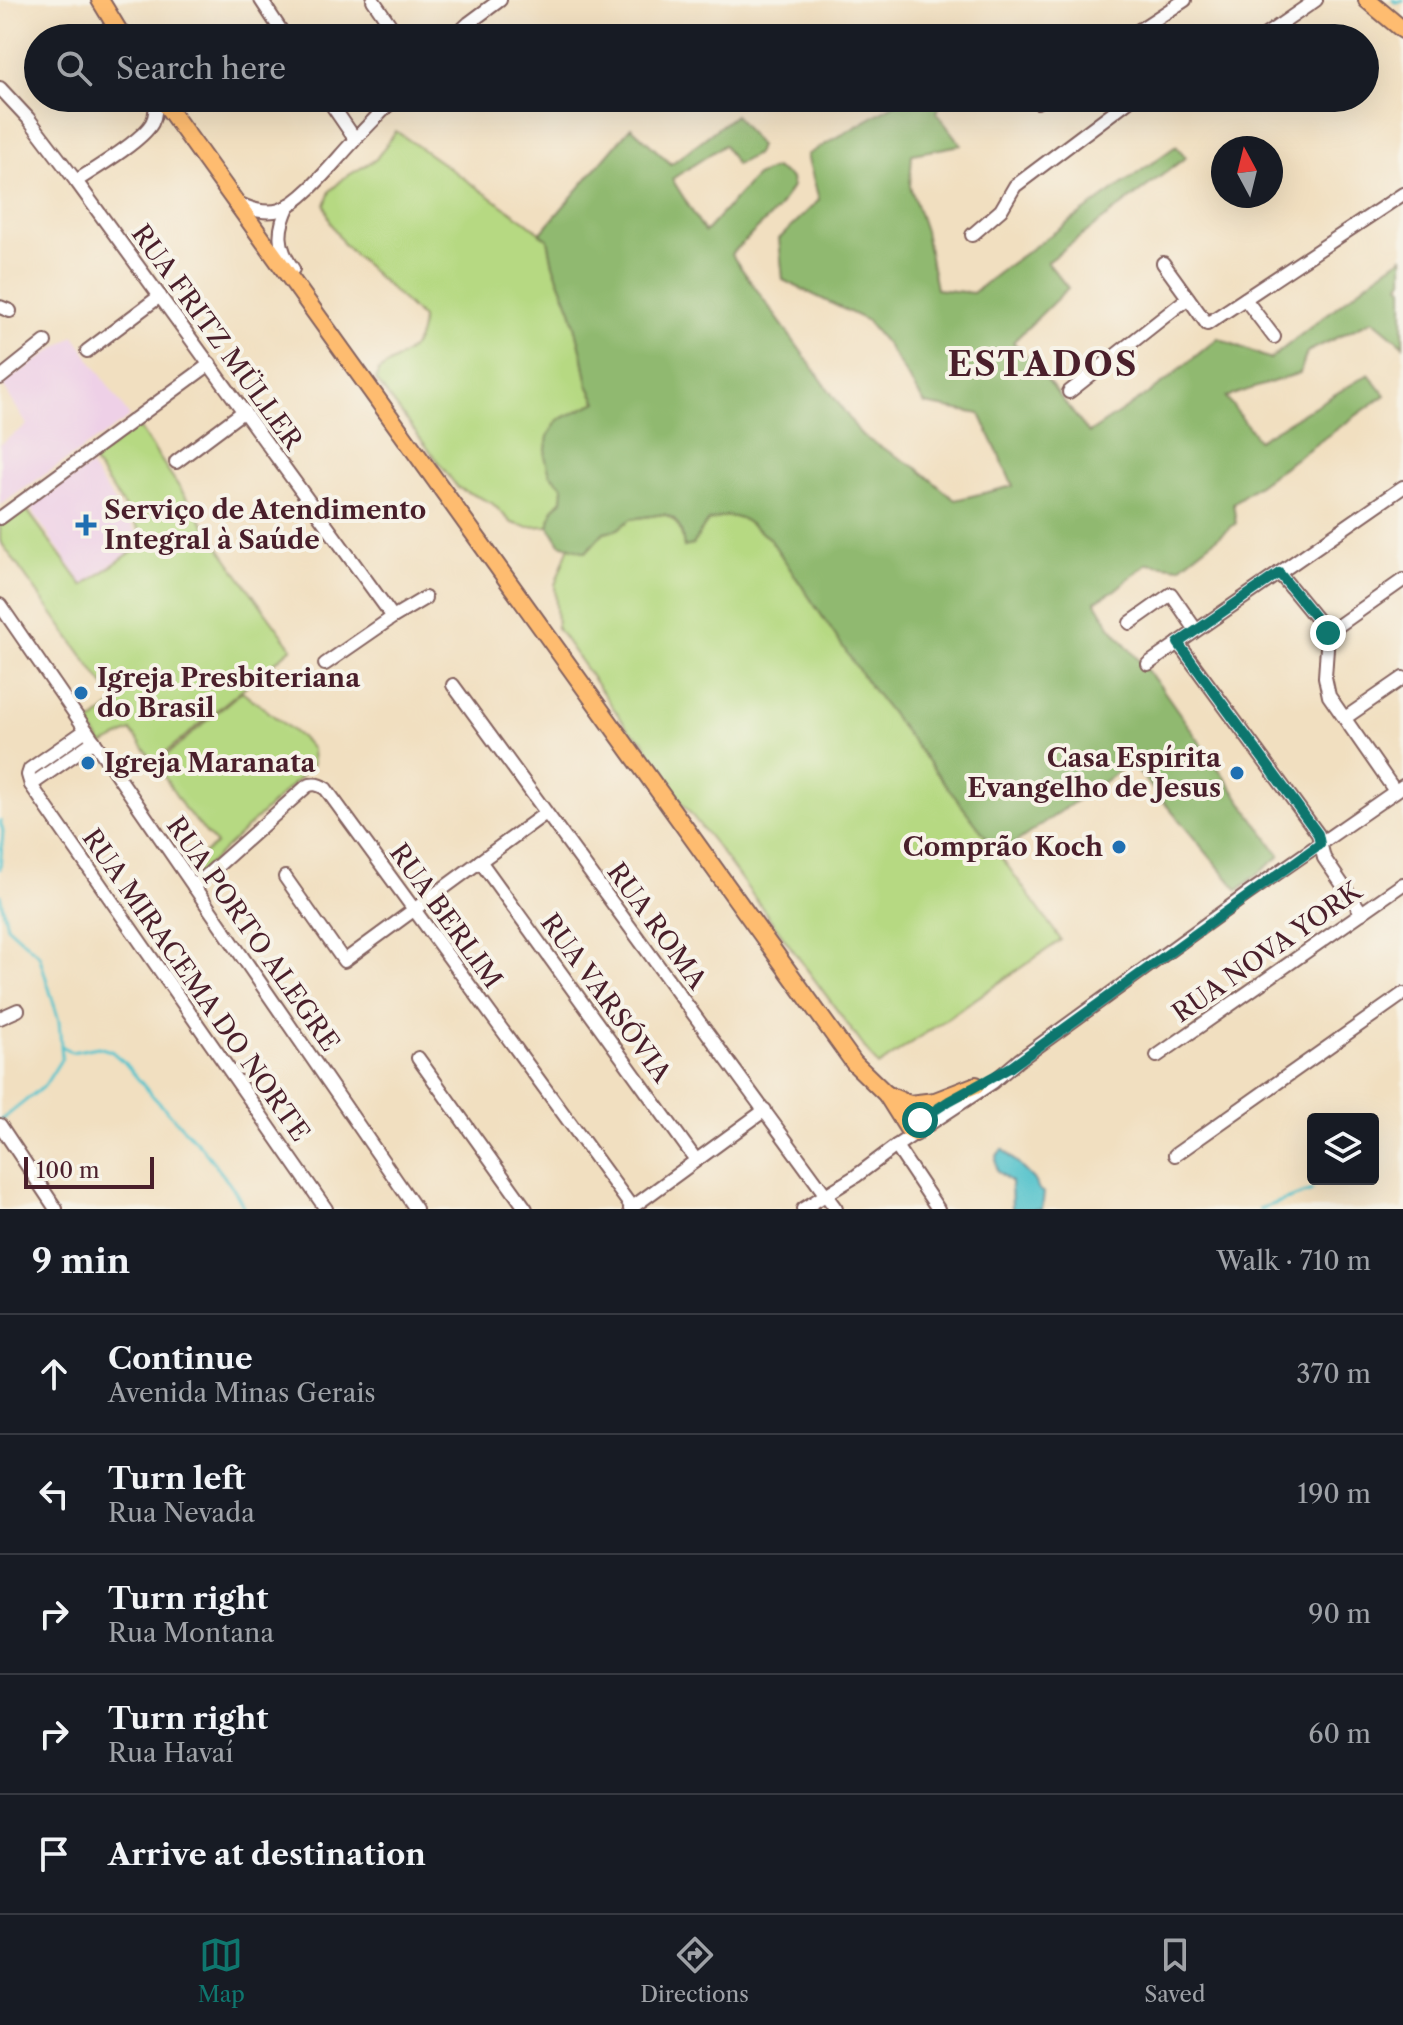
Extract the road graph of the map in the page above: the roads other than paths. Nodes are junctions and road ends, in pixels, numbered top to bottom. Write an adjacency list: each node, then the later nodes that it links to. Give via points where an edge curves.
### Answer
1 (101, 0): 8 (main road)
2 (261, 0): 9 (street)
3 (373, 0): 10 (street)
4 (500, 0): 11 (street)
5 (1185, 0): 12 (street)
6 (1316, 0): 13 (street)
7 (1367, 0): 14 (main road)
8 (116, 24)
9 (277, 24)
10 (389, 24)
11 (468, 24)
12 (1148, 24)
13 (1281, 24)
14 (1403, 30)
15 (0, 88): 22 (street, RUA FRITZ MÜLLER)
16 (155, 112): 22 (street, via 152,124)
17 (171, 112): 24 (main road)
18 (337, 112): 21 (street)
19 (381, 112): 21 (street)
20 (1113, 112): 26 (street, via 1015,186 996,217)
21 (355, 139): 25 (street)
22 (76, 181): 28 (street, RUA FRITZ MÜLLER)
23 (1403, 194): 30 (street)
24 (233, 201): 25 (street, via 259,211); 37 (main road)
25 (289, 205): 37 (street, via 280,228 284,256)
26 (972, 235)
27 (1163, 263): 29 (street)
28 (160, 296): 33 (street); 34 (street, RUA FRITZ MÜLLER)
29 (1188, 298): 30 (street, via 1207,324); 36 (street)
30 (1245, 299): 31 (street)
31 (1274, 337)
32 (45, 342): 35 (street)
33 (87, 351)
34 (210, 364): 38 (street, RUA FRITZ MÜLLER); 41 (street)
35 (0, 378)
36 (1069, 392)
37 (374, 394): 75 (main road, via 854,1063)
38 (244, 411): 39 (street); 46 (street, RUA FRITZ MÜLLER)
39 (176, 462)
40 (1403, 487): 42 (street)
41 (0, 518)
42 (1279, 573): 48 (street); 49 (street)
43 (1403, 580): 49 (street)
44 (425, 598): 46 (street)
45 (0, 605): 56 (street, RUA PORTO ALEGRE)
46 (393, 617): 51 (street)
47 (1130, 623): 48 (street, via 1171,594)
48 (1196, 630): 50 (street)
49 (1328, 633): 55 (street, via 1325,677 1329,696)
50 (1178, 643): 52 (street); 61 (street, via 1318,834)
51 (325, 664)
52 (1148, 664)
53 (1403, 678): 55 (street)
54 (453, 685): 60 (street, RUA ROMA)
55 (1345, 718): 59 (street)
56 (86, 730): 57 (street, RUA PORTO ALEGRE); 58 (street, via 30,769)
57 (94, 741): 58 (street); 65 (street, RUA PORTO ALEGRE)
58 (31, 785): 85 (street, RUA MIRACEMA DO NORTE)
59 (1399, 788): 61 (street)
60 (546, 813): 62 (street); 77 (street, RUA ROMA)
61 (1320, 844): 67 (street); 73 (street)
62 (480, 861): 66 (street); 82 (street, RUA VARSÓVIA)
63 (285, 877): 66 (street, via 344,961)
64 (1403, 884): 67 (street, RUA NOVA YORK)
65 (194, 887): 66 (street, RUA BERLIM, via 314,784 326,789); 86 (street, RUA PORTO ALEGRE)
66 (414, 910): 88 (street, RUA BERLIM)
67 (1362, 913): 71 (street, RUA NOVA YORK)
68 (1403, 994): 81 (street)
69 (18, 1010): 70 (street)
70 (0, 1018)
71 (1157, 1056)
72 (418, 1058): 87 (street)
73 (1011, 1067): 74 (street); 79 (street, via 950,1112)
74 (976, 1085): 76 (main road, via 935,1101); 79 (street)
75 (886, 1094): 76 (main road); 79 (main road)
76 (909, 1104): 79 (main road)
77 (765, 1110): 82 (street); 83 (street, RUA ROMA)
78 (1, 1127): 84 (street)
79 (916, 1128): 80 (street); 83 (street, via 866,1158)
80 (896, 1146): 83 (street); 91 (street)
81 (1175, 1155)
82 (696, 1160): 88 (street)
83 (828, 1192): 89 (street); 90 (street, RUA ROMA)
84 (56, 1209)
85 (326, 1209)
86 (416, 1209)
87 (526, 1209)
88 (631, 1209)
89 (803, 1209)
90 (836, 1209)
91 (938, 1209)

